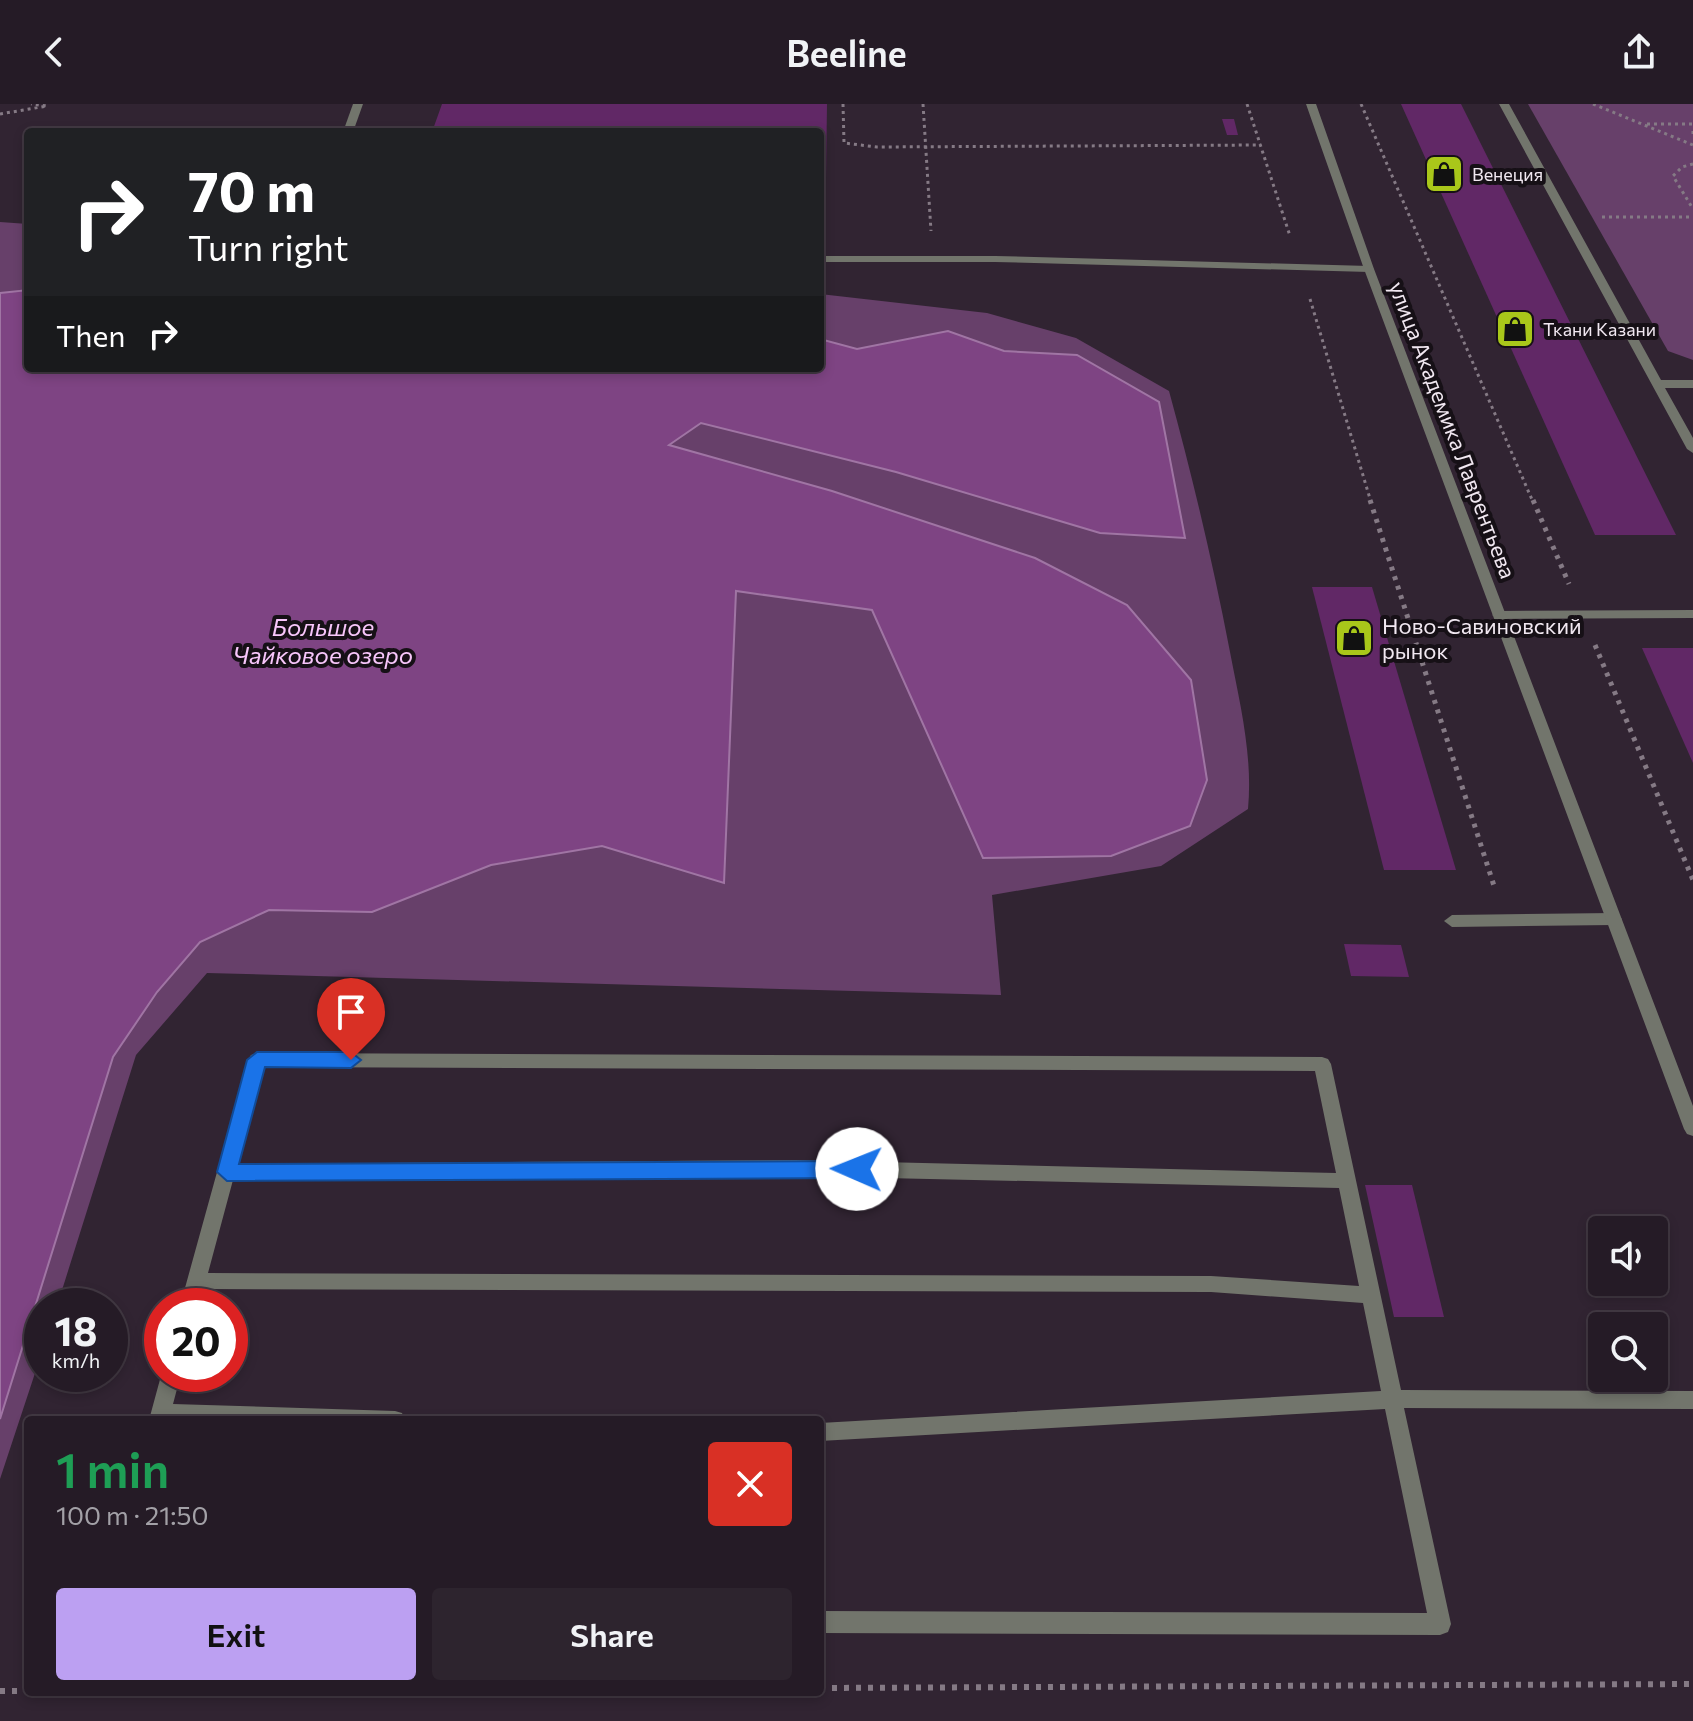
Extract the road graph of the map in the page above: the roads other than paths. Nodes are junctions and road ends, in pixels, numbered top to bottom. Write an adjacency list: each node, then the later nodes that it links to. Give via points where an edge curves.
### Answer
1 (358, 104): 4 (street)
2 (1311, 104): 6 (street, улица Академика Лаврентьева)
3 (1504, 104): 7 (street)
4 (349, 128)
5 (824, 259): 6 (street)
6 (1369, 269): 11 (street, улица Академика Лаврентьева)
7 (1659, 384): 8 (street); 9 (street)
8 (1693, 384)
9 (1693, 449)
10 (1693, 614): 11 (street)
11 (1499, 615): 12 (street, улица Академика Лаврентьева)
12 (1614, 919): 13 (street); 14 (street, улица Академика Лаврентьева)
13 (1452, 921)
14 (1693, 1129)
15 (227, 1172): 16 (street, via 796,1168); 16 (street, via 257,1060 1306,1063 1322,1064); 17 (street)
16 (1347, 1181): 19 (street)
17 (196, 1281): 18 (street); 19 (street, via 1211,1284)
18 (194, 1288)
19 (1371, 1295): 21 (street)
20 (166, 1392): 23 (street)
21 (1393, 1399): 22 (street); 24 (street); 25 (street, via 1440,1624)
22 (1693, 1400)
23 (160, 1416)
24 (824, 1432)
25 (824, 1622)

